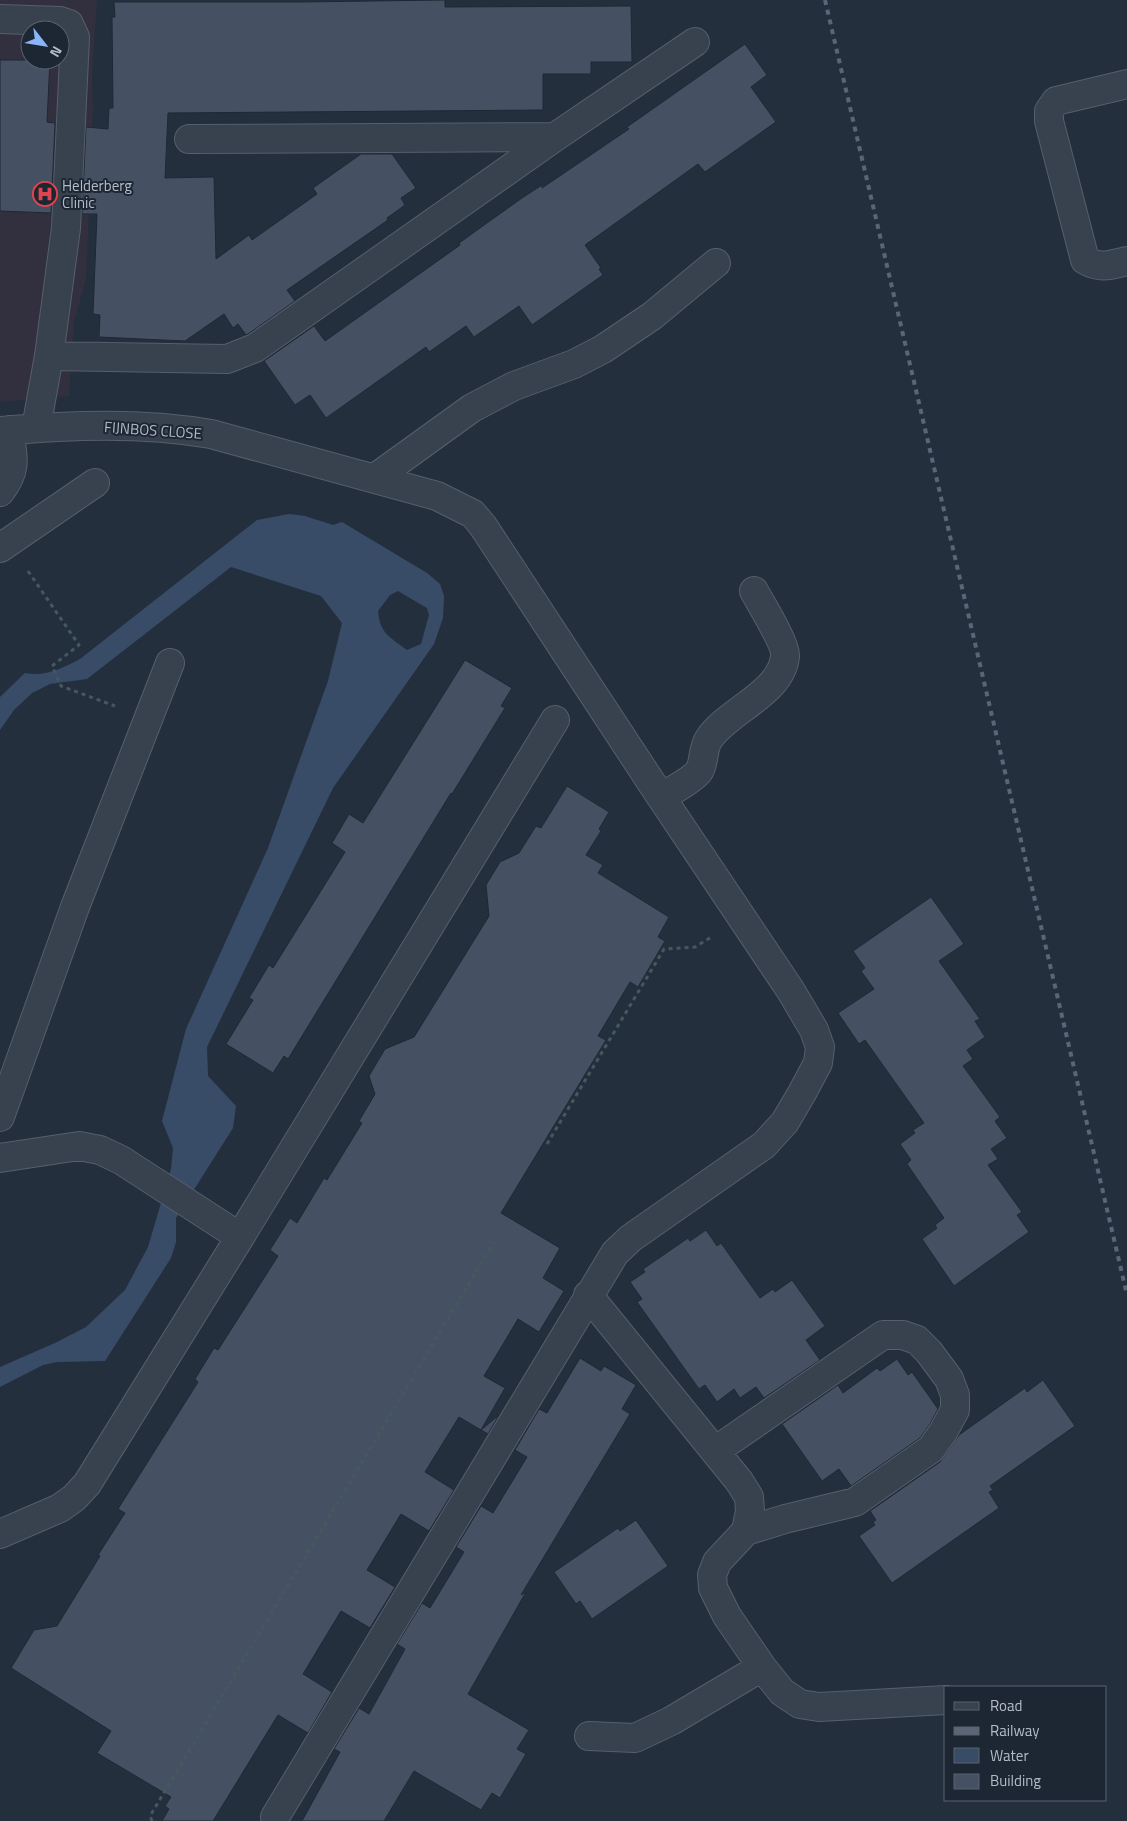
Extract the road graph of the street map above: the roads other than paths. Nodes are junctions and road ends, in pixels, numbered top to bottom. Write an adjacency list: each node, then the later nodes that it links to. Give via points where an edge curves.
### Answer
1 (0, 18): 8 (street, via 60,21 69,24 75,37 66,228)
2 (695, 42): 4 (street)
3 (1127, 84): 6 (street, via 1056,101 1049,111 1049,121 1085,260 1105,266)
4 (555, 137): 5 (street); 8 (street, via 244,354 227,359)
5 (189, 139)
6 (1127, 261)
7 (716, 263): 11 (street, via 652,316 602,349 574,364 514,386 472,408)
8 (49, 356): 9 (street)
9 (36, 428): 10 (street, FIJNBOS CLOSE); 11 (street, FIJNBOS CLOSE, via 178,428)
10 (5, 430): 13 (street, via 14,466)
11 (368, 476): 18 (street, FIJNBOS CLOSE, via 437,496 473,514 484,526)
12 (94, 483): 14 (street)
13 (0, 492)
14 (4, 545)
15 (754, 591): 18 (street, via 782,643 785,656 781,671 771,685 708,740 698,773)
16 (170, 663): 19 (street, via 75,908)
17 (555, 720): 21 (street)
18 (661, 798): 22 (street, FIJNBOS CLOSE, via 814,1030 820,1047 818,1063 785,1122 764,1145 631,1238 616,1253)
19 (0, 1117)
20 (0, 1158): 21 (street, via 79,1146 100,1150 121,1160)
21 (240, 1237): 25 (street, via 87,1484 60,1508)
22 (588, 1295): 23 (street); 29 (street, FIJNBOS CLOSE)
23 (714, 1451): 24 (street, via 748,1497 750,1511); 24 (street, via 883,1335 903,1335 917,1340 949,1379 955,1395 955,1410 931,1449 855,1502)
24 (746, 1531): 26 (street, via 717,1562 712,1575 713,1588 727,1616)
25 (0, 1534)
26 (762, 1667): 27 (street, via 782,1692 800,1704 819,1707); 28 (street, via 671,1721 635,1738)
27 (944, 1700)
28 (589, 1736)
29 (275, 1817)

